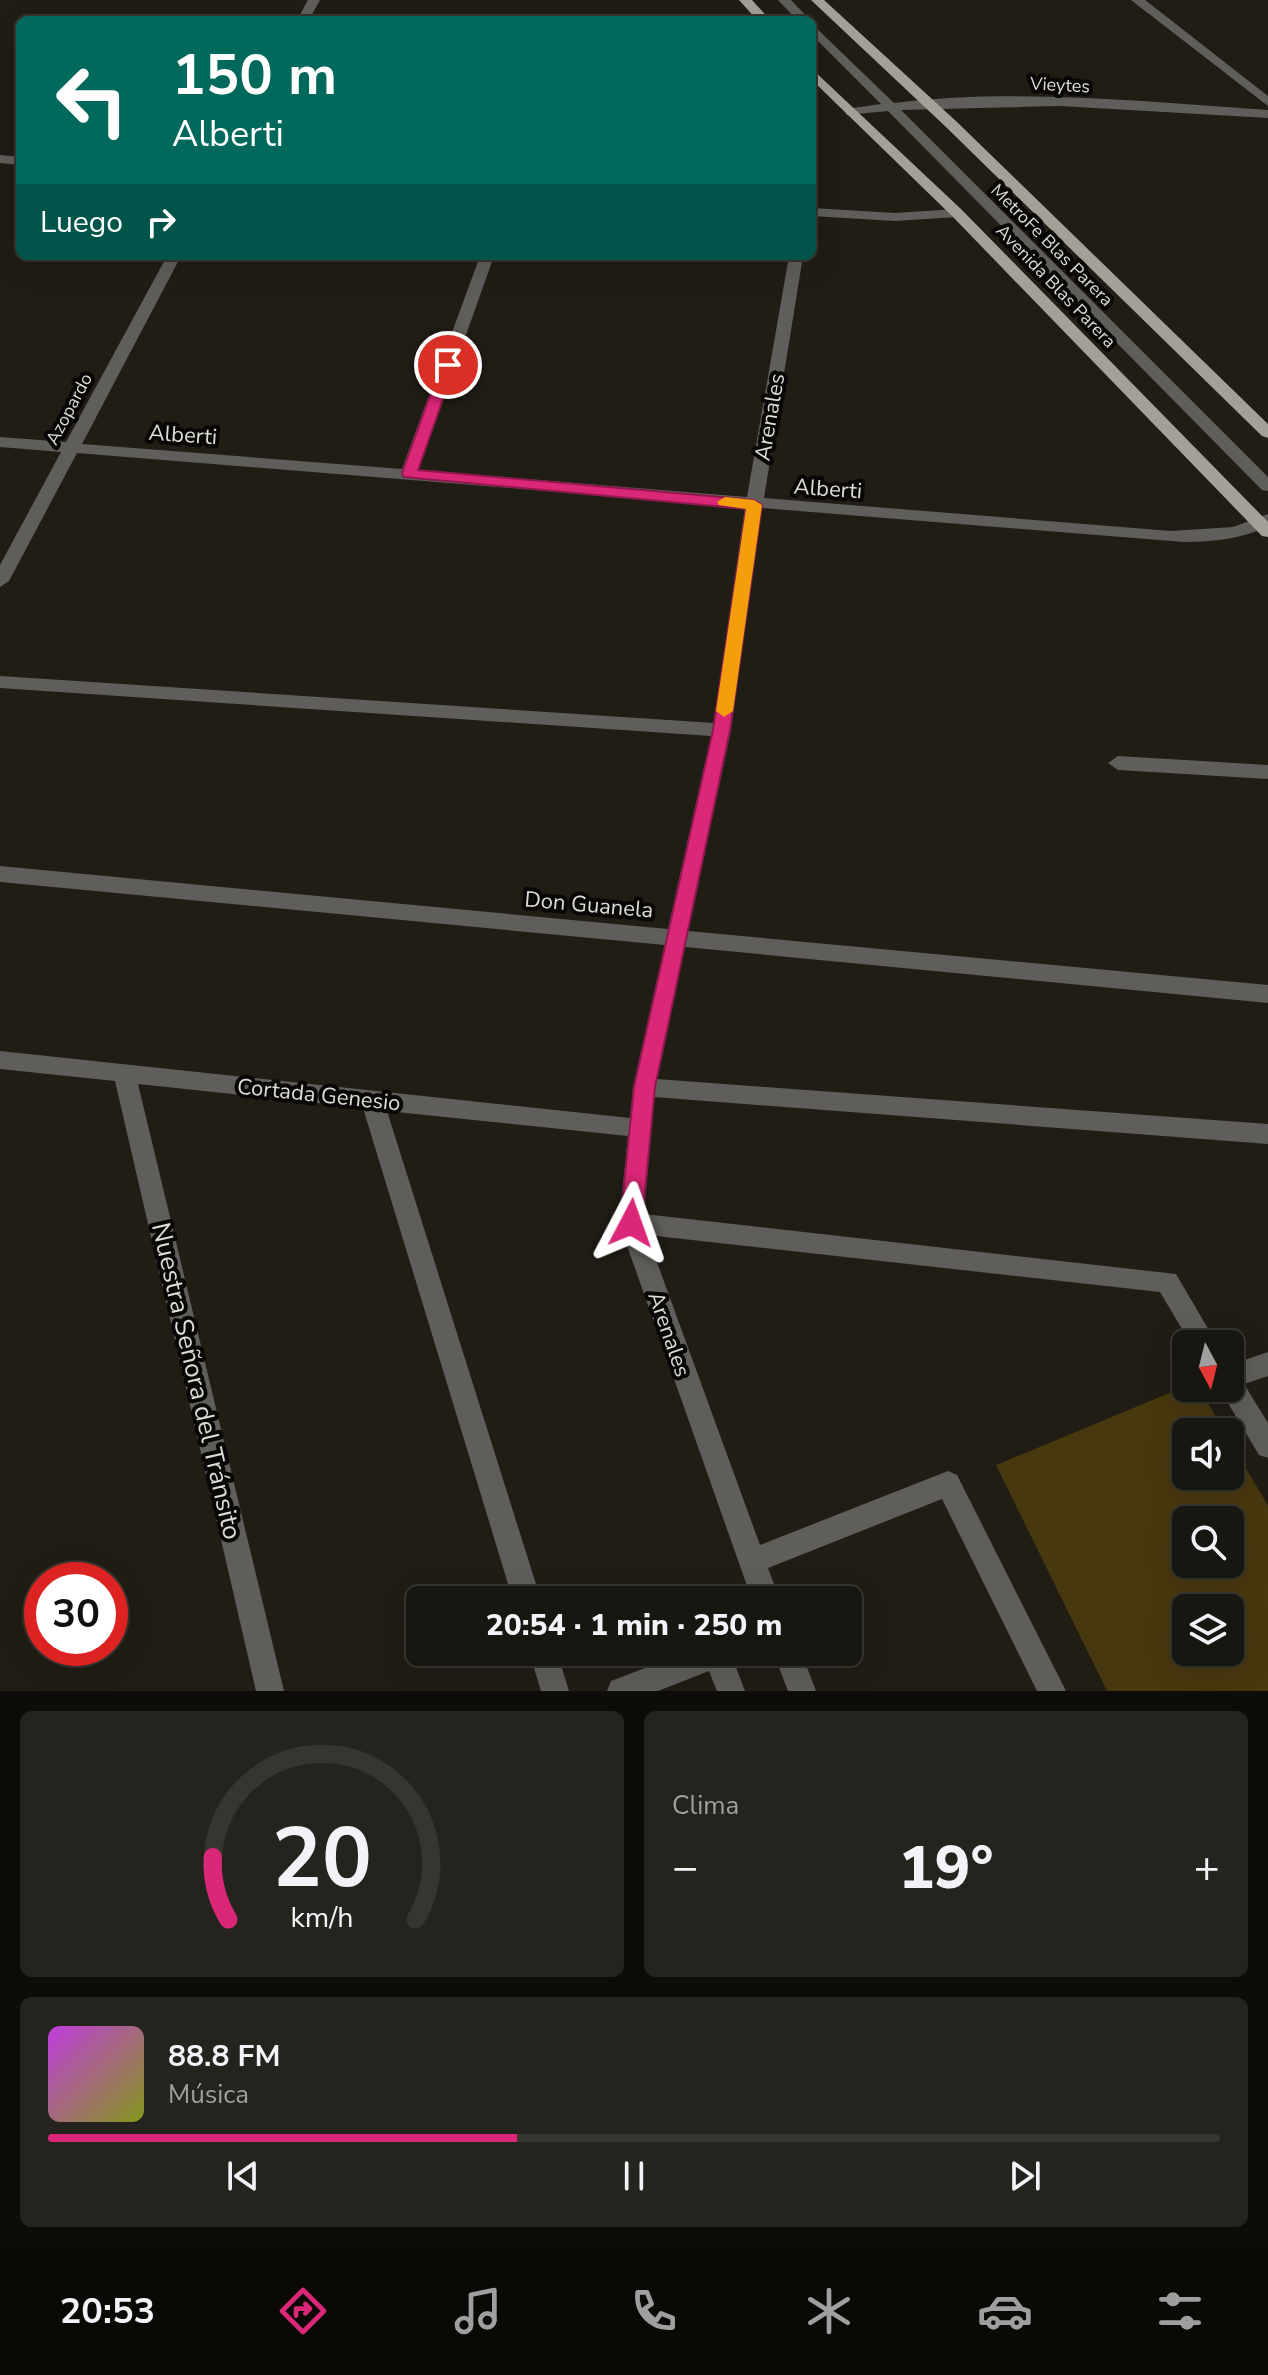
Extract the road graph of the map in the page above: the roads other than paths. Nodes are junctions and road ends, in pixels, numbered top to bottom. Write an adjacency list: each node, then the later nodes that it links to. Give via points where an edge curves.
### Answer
1 (745, 0): 5 (main road)
2 (784, 0): 6 (street)
3 (817, 0): 10 (main road, Avenida Blas Parera)
4 (1137, 0): 9 (street)
5 (760, 16)
6 (800, 16)
7 (816, 32): 11 (street, MetroFe Blas Parera)
8 (816, 77): 12 (main road, Avenida Blas Parera)
9 (1268, 102)
10 (928, 103): 11 (street, Vieytes); 13 (street, Vieytes, via 1006,100); 19 (main road, Avenida Blas Parera)
11 (888, 107): 12 (street, Vieytes); 23 (street, MetroFe Blas Parera)
12 (851, 112): 15 (main road, Avenida Blas Parera)
13 (1268, 114)
14 (816, 212): 15 (street, via 895,217)
15 (957, 213): 25 (main road, Avenida Blas Parera)
16 (172, 260): 21 (street, Azopardo)
17 (486, 260): 22 (street)
18 (795, 260): 24 (street, Arenales)
19 (1268, 433)
20 (0, 442): 21 (street, Alberti)
21 (71, 448): 22 (street, Alberti); 26 (street, Azopardo)
22 (409, 473): 24 (street, Alberti)
23 (1268, 486)
24 (754, 505): 25 (street, Alberti, via 1195,537); 28 (street, Arenales)
25 (1265, 525)
26 (0, 581)
27 (0, 682): 28 (street)
28 (722, 730): 32 (street, Arenales)
29 (1118, 763): 30 (street)
30 (1268, 772)
31 (0, 874): 32 (street, Don Guanela)
32 (679, 937): 33 (street, Don Guanela); 36 (street, Arenales)
33 (1268, 994)
34 (0, 1060): 35 (street, Cortada Genesio)
35 (124, 1072): 37 (street, Cortada Genesio); 53 (street, Nuestra Señora del Tránsito)
36 (644, 1087): 38 (street, Arenales); 39 (street)
37 (372, 1100): 38 (street, Cortada Genesio); 47 (street)
38 (638, 1128): 40 (street, Arenales)
39 (1268, 1134)
40 (631, 1223): 41 (street, via 1167,1282); 46 (street, Arenales)
41 (1196, 1330)
42 (1268, 1364): 43 (street)
43 (1244, 1372)
44 (1241, 1402): 45 (street)
45 (1268, 1446)
46 (750, 1562): 48 (street, Arenales); 58 (street, via 948,1484)
47 (523, 1586)
48 (760, 1586)
49 (547, 1666): 54 (street)
50 (687, 1666): 55 (street)
51 (724, 1666): 56 (street)
52 (792, 1666): 57 (street)
53 (270, 1691)
54 (555, 1691)
55 (621, 1691)
56 (731, 1691)
57 (802, 1691)
58 (1052, 1691)

